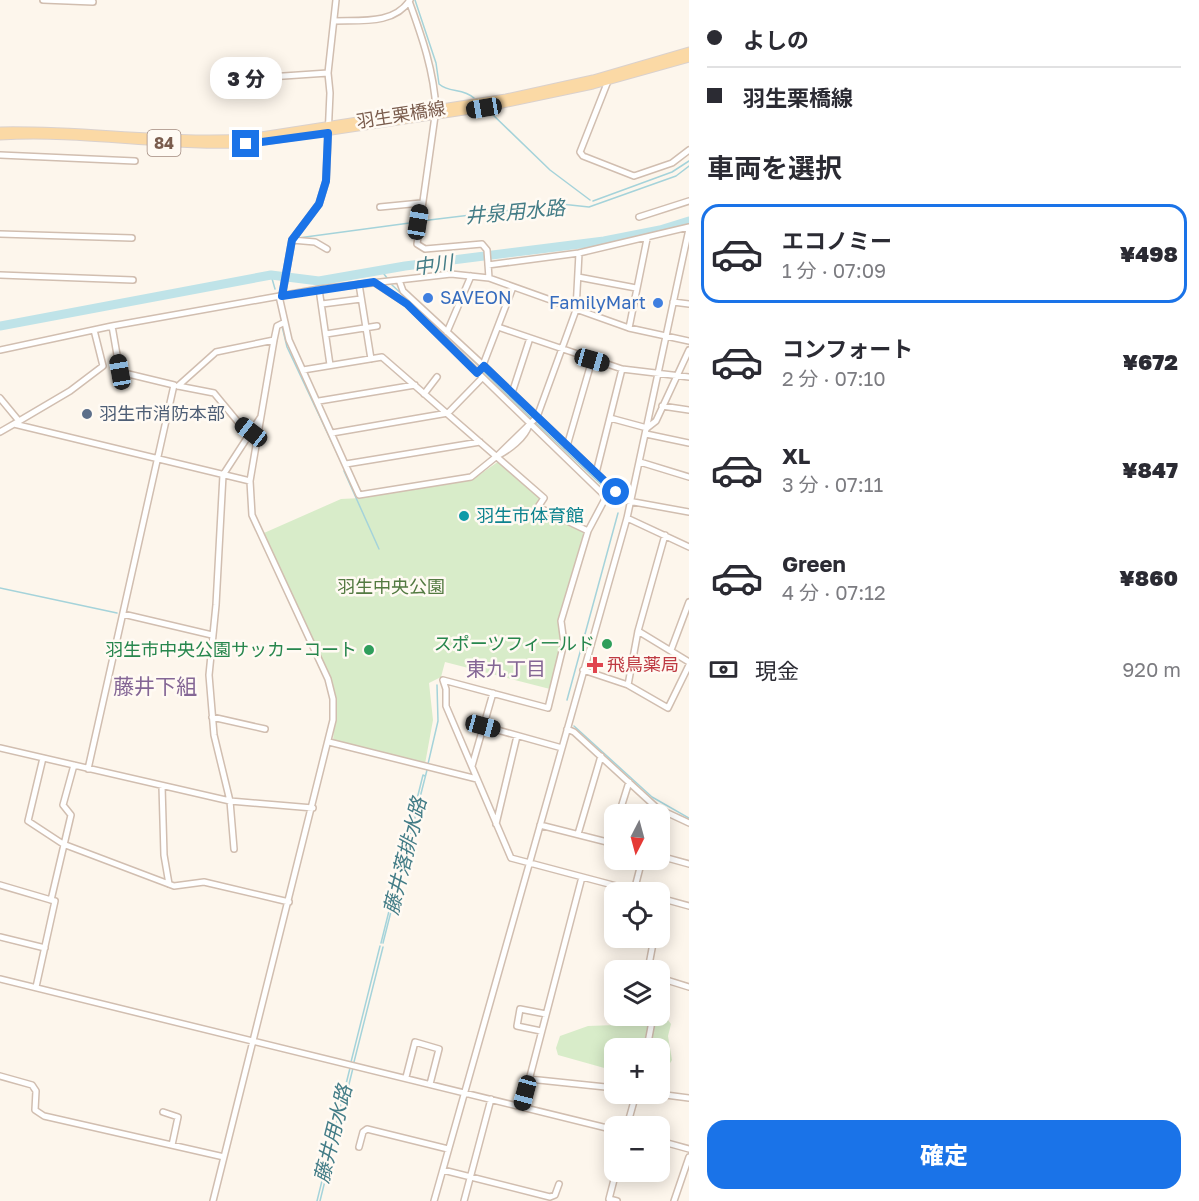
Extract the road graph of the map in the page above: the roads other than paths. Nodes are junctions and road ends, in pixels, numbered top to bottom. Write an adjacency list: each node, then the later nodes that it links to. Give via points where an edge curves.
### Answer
1 (44, 0): 4 (street)
2 (336, 0): 5 (street)
3 (410, 0): 5 (street, via 392,17); 11 (street, via 428,54)
4 (93, 2)
5 (334, 21): 9 (street)
6 (689, 51): 11 (main road, 羽生栗橋線 / 84, via 593,79)
7 (689, 58): 10 (main road, 羽生栗橋線 / 84)
8 (236, 63): 9 (street, via 269,77)
9 (328, 73): 12 (street)
10 (608, 81): 11 (main road, 羽生栗橋線 / 84, via 484,108); 15 (street, via 580,152 583,156 634,176 672,164)
11 (436, 113): 12 (main road, 羽生栗橋線 / 84); 19 (street)
12 (329, 129): 13 (main road, 羽生栗橋線 / 84, via 211,140); 14 (main road, 羽生栗橋線 / 84, via 249,143 209,145); 26 (street, via 326,181 319,204)
13 (0, 131)
14 (0, 136)
15 (689, 150)
16 (0, 155): 17 (street)
17 (135, 161)
18 (689, 201): 21 (street)
19 (421, 203): 20 (street); 29 (street, via 418,247 479,243 487,250)
20 (380, 207)
21 (639, 217)
22 (689, 228): 25 (street); 43 (street)
23 (0, 234): 24 (street)
24 (132, 238)
25 (646, 238): 28 (street); 39 (street)
26 (292, 240): 27 (street, via 315,242); 41 (street)
27 (327, 249)
28 (579, 253): 29 (street); 32 (street)
29 (488, 263): 33 (street)
30 (0, 275): 34 (street)
31 (471, 276): 33 (street); 35 (street, via 452,274); 54 (street)
32 (578, 277): 39 (street); 46 (street)
33 (489, 278): 38 (street)
34 (133, 280)
35 (399, 280): 36 (street); 54 (street, via 404,291)
36 (374, 282): 37 (street); 69 (street, via 407,304)
37 (359, 284): 40 (street); 42 (street)
38 (513, 287): 46 (street); 50 (street)
39 (636, 288): 52 (street)
40 (320, 289): 41 (street); 44 (street)
41 (281, 296): 47 (street); 48 (street)
42 (361, 299): 44 (street); 51 (street)
43 (673, 302): 45 (street); 56 (street)
44 (322, 304): 55 (street)
45 (689, 304)
46 (576, 310): 52 (street); 60 (street)
47 (285, 322): 58 (street, via 277,326); 68 (street)
48 (112, 326): 53 (street); 75 (street, via 120,372)
49 (377, 326): 51 (street)
50 (498, 327): 57 (street); 66 (street)
51 (366, 328): 55 (street); 63 (street)
52 (629, 328): 56 (street)
53 (94, 330): 61 (street); 87 (street, via 103,366)
54 (447, 332): 66 (street)
55 (326, 334): 65 (street)
56 (666, 336): 59 (street); 70 (street)
57 (530, 338): 60 (street); 77 (street)
58 (274, 340): 75 (street, via 216,352); 84 (street)
59 (689, 341)
60 (562, 349): 64 (street); 85 (street)
61 (0, 350)
62 (689, 350): 71 (street)
63 (371, 359): 65 (street); 76 (street, via 381,357)
64 (592, 360): 67 (street); 95 (street)
65 (330, 365): 68 (street)
66 (483, 366): 69 (street); 77 (street)
67 (622, 369): 70 (street); 86 (street)
68 (303, 370): 80 (street)
69 (477, 373): 74 (street)
70 (658, 373): 71 (street); 89 (street)
71 (677, 375): 72 (street); 81 (street)
72 (689, 376)
73 (437, 377): 78 (street)
74 (483, 378): 83 (street); 88 (street)
75 (176, 385): 91 (street, via 214,393); 97 (street)
76 (415, 385): 78 (street); 80 (street)
77 (512, 393): 85 (street)
78 (424, 394): 83 (street)
79 (0, 398): 87 (street)
80 (319, 401): 92 (street)
81 (663, 406): 82 (street); 89 (street)
82 (689, 410)
83 (448, 413): 92 (street); 93 (street)
84 (262, 416): 91 (street); 103 (street)
85 (537, 417): 88 (street); 95 (street)
86 (610, 418): 89 (street); 100 (street)
87 (17, 423): 90 (street); 97 (street)
88 (529, 425): 96 (street, via 527,432); 104 (street)
89 (646, 431): 94 (street); 98 (street)
90 (0, 432)
91 (251, 432): 101 (street)
92 (332, 433): 99 (street)
93 (480, 442): 96 (street); 99 (street)
94 (689, 443)
95 (567, 446): 100 (street)
96 (497, 456): 99 (street, via 471,477 359,495); 109 (street, via 544,498 538,507)
97 (157, 460): 101 (street); 113 (street)
98 (639, 462): 102 (street); 106 (street)
99 (346, 464)
100 (596, 473): 105 (street, via 616,492)
101 (223, 475): 103 (street); 115 (street)
102 (689, 477)
103 (250, 481): 126 (street, via 252,515 328,679 333,699)
104 (606, 497): 105 (street); 109 (street)
105 (615, 498): 106 (street)
106 (631, 503): 107 (street); 108 (street)
107 (689, 512)
108 (627, 518): 110 (street); 118 (street)
109 (588, 531): 120 (street, via 561,621 564,643 548,708)
110 (665, 535): 111 (street); 114 (street)
111 (689, 547)
112 (689, 602): 116 (street)
113 (123, 614): 115 (street); 133 (street)
114 (639, 631): 116 (street); 119 (street)
115 (212, 635): 121 (street)
116 (671, 650): 117 (street)
117 (689, 664): 119 (street, via 668,708)
118 (583, 670): 119 (street); 124 (street)
119 (628, 686)
120 (493, 693): 122 (street); 132 (street, via 443,680 446,706)
121 (212, 717): 123 (street); 137 (street)
122 (483, 726): 125 (street); 132 (street)
123 (265, 729)
124 (567, 729): 128 (street); 129 (street)
125 (518, 736): 128 (street); 143 (street)
126 (329, 742): 134 (street); 140 (street)
127 (0, 748): 130 (street)
128 (562, 748): 144 (street)
129 (601, 756): 135 (street); 145 (street)
130 (43, 758): 131 (street); 147 (street, via 28,821)
131 (74, 765): 133 (street); 147 (street, via 63,805 71,815)
132 (472, 766): 134 (street)
133 (88, 769): 136 (street)
134 (477, 779): 143 (street)
135 (629, 782): 138 (street); 139 (street)
136 (162, 786): 137 (street); 154 (street)
137 (230, 801): 140 (street); 148 (street)
138 (622, 804)
139 (653, 804)
140 (313, 808): 157 (street)
141 (670, 814): 142 (street)
142 (689, 823)
143 (496, 824): 150 (street, via 511,858)
144 (540, 825): 145 (street); 150 (street)
145 (578, 834): 146 (street)
146 (604, 841)
147 (63, 844): 154 (street); 156 (street)
148 (234, 849)
149 (670, 859): 151 (street)
150 (530, 864): 152 (street); 174 (street)
151 (689, 864)
152 (582, 877): 153 (street); 166 (street)
153 (604, 883)
154 (169, 884): 157 (street, via 204,882)
155 (0, 885): 156 (street)
156 (51, 900): 161 (street, via 55,901)
157 (289, 902): 168 (street)
158 (670, 902): 159 (street)
159 (689, 906)
160 (0, 937): 161 (street)
161 (45, 948): 164 (street)
162 (0, 979): 164 (street)
163 (670, 981): 165 (street)
164 (36, 987): 168 (street)
165 (689, 987)
166 (546, 1014): 167 (street); 167 (street, via 520,1009 516,1026)
167 (542, 1031): 171 (street)
168 (254, 1040): 170 (street); 187 (street)
169 (0, 1076): 182 (street, via 32,1085 36,1091 35,1110 44,1116)
170 (406, 1077): 172 (street); 172 (street, via 415,1042 439,1049)
171 (529, 1079): 173 (street); 178 (street)
172 (430, 1084): 174 (street)
173 (604, 1087)
174 (465, 1092): 177 (street); 184 (street)
175 (670, 1096): 176 (street)
176 (689, 1098)
177 (490, 1099): 178 (street); 189 (street)
178 (522, 1107): 180 (street)
179 (163, 1112): 182 (street, via 178,1117)
180 (604, 1127)
181 (670, 1144): 185 (street)
182 (172, 1145): 187 (street)
183 (359, 1148): 184 (street, via 367,1129)
184 (448, 1149): 188 (street)
185 (689, 1149)
186 (689, 1156): 196 (street)
187 (224, 1157): 192 (street)
188 (443, 1170): 189 (street); 193 (street)
189 (470, 1176): 191 (street, via 550,1197); 194 (street)
190 (613, 1182): 195 (street, via 609,1199)
191 (559, 1184)
192 (213, 1201)
193 (434, 1201)
194 (464, 1201)
195 (617, 1201)
196 (674, 1201)

